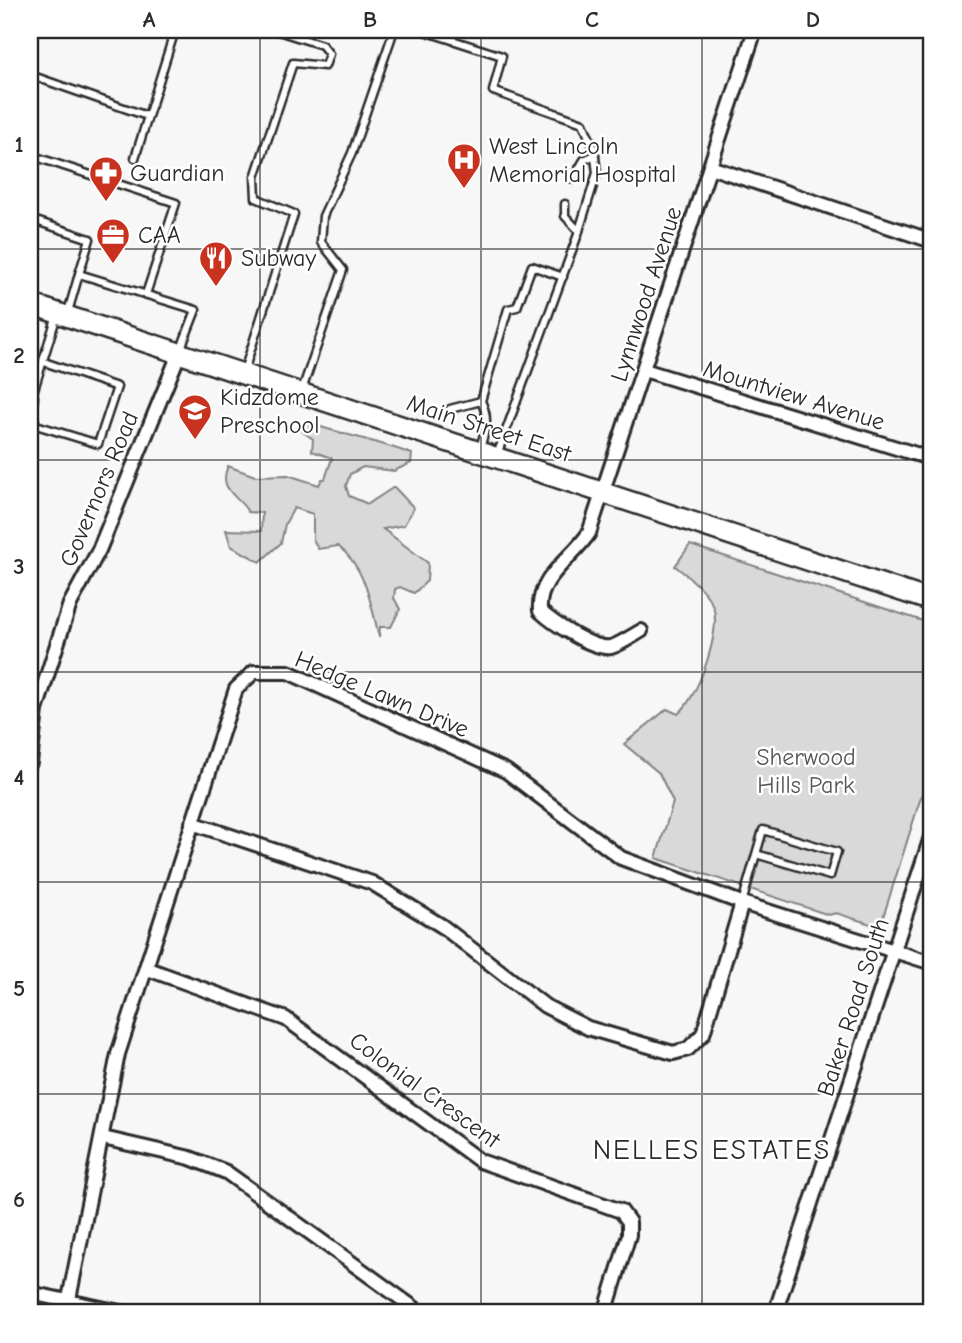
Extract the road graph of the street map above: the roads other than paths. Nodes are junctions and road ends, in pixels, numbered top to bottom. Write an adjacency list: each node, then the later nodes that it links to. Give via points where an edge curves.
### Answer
1 (175, 30): 7 (lane)
2 (275, 30): 25 (lane, via 322,45 329,54 325,65 293,63 255,177 256,198 294,214)
3 (394, 30): 26 (lane, via 352,153 323,216 321,243 343,270)
4 (421, 30): 9 (lane, via 502,56 493,91 583,123)
5 (755, 30): 11 (street, Lynnwood Avenue)
6 (30, 75): 7 (lane)
7 (147, 116): 10 (lane)
8 (30, 155): 19 (lane, via 176,203)
9 (595, 155): 12 (lane, via 584,160); 15 (lane, via 597,173)
10 (135, 158)
11 (710, 167): 16 (street); 24 (street, Lynnwood Avenue)
12 (573, 179)
13 (565, 204): 15 (lane, via 565,216)
14 (30, 219): 17 (lane, via 90,239)
15 (579, 231): 18 (lane)
16 (932, 240)
17 (79, 274): 19 (lane); 21 (lane)
18 (563, 277): 28 (lane, via 531,266 517,307 508,309); 30 (lane)
19 (146, 294): 22 (lane, via 196,310)
20 (30, 304): 21 (main road, Main Street East)
21 (62, 316): 22 (main road, Main Street East); 23 (lane)
22 (179, 354): 25 (main road, Main Street East); 35 (street, Governors Road, via 99,550 70,604)
23 (44, 362): 27 (lane); 27 (lane, via 117,387 98,444 36,425)
24 (644, 370): 31 (street, Mountview Avenue); 32 (street, Lynnwood Avenue)
25 (243, 373): 26 (main road, Main Street East)
26 (301, 391): 30 (main road, Main Street East)
27 (32, 397)
28 (481, 401): 29 (lane); 30 (lane, via 487,413)
29 (450, 409)
30 (488, 453): 32 (main road, Main Street East)
31 (932, 459)
32 (604, 491): 33 (main road, Main Street East); 34 (street, Lynnwood Avenue, via 589,533 544,584 540,611 599,647 612,647)
33 (932, 601)
34 (641, 631)
35 (33, 710): 36 (street, Governors Road)
36 (30, 763)
37 (192, 823): 40 (street, via 372,883 442,926 545,1006 588,1028 673,1053 688,1049 703,1034); 40 (street, Hedge Lawn Drive, via 236,689 254,671 288,672 506,771 621,858); 43 (street, Hedge Lawn Drive)
38 (932, 834): 41 (street, Baker Road South)
39 (756, 854): 39 (lane, via 763,830 837,852 830,876); 40 (lane)
40 (742, 903): 41 (street, Hedge Lawn Drive)
41 (894, 951): 42 (street, Hedge Lawn Drive); 50 (street, Baker Road South)
42 (932, 963)
43 (148, 969): 44 (street, Hedge Lawn Drive, via 118,1054); 49 (street, Colonial Crescent, via 286,1019 480,1161 621,1211 629,1222 629,1235)
44 (103, 1138): 46 (street, Hedge Lawn Drive); 48 (street, via 190,1158 226,1172)
45 (30, 1293): 46 (street)
46 (69, 1300): 47 (street)
47 (125, 1313)
48 (421, 1313)
49 (606, 1313)
50 (775, 1313)

